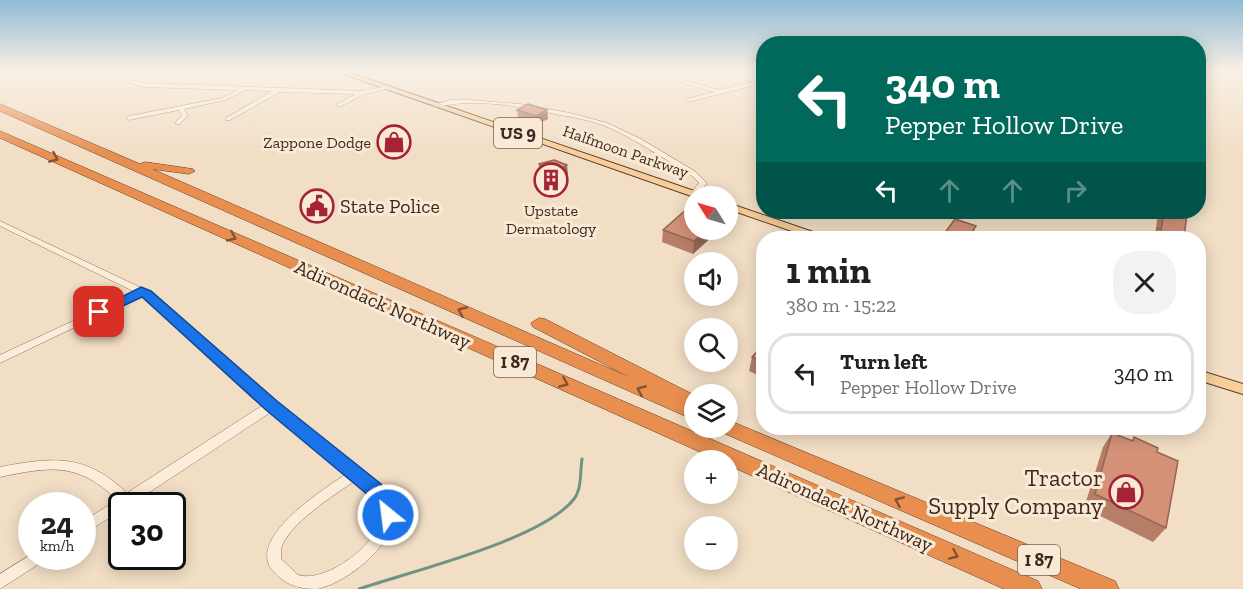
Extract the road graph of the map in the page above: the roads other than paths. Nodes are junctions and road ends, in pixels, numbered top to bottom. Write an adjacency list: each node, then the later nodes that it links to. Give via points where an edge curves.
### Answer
1 (227, 97): 10 (street)
2 (266, 97): 12 (street)
3 (354, 97): 7 (street)
4 (414, 97): 8 (main road, Halfmoon Parkway / US 9)
5 (696, 97): 6 (street)
6 (688, 100)
7 (339, 105)
8 (436, 105): 17 (street, via 455,100 479,102 597,121 694,173); 18 (main road, Halfmoon Parkway / US 9)
9 (0, 107): 15 (highway, Adirondack Northway / I 87)
10 (181, 108): 11 (street); 13 (street, via 185,115)
11 (129, 118)
12 (228, 119)
13 (178, 123)
14 (0, 134): 43 (highway, Adirondack Northway / I 87, one-way to 43)
15 (94, 148): 16 (highway, via 144,165); 31 (highway, Adirondack Northway / I 87, one-way to 15)
16 (189, 171)
17 (702, 186)
18 (684, 191)
19 (738, 209): 20 (main road)
20 (756, 216)
21 (766, 219): 23 (main road)
22 (0, 223): 24 (street)
23 (801, 231)
24 (141, 292): 26 (street); 30 (street)
25 (539, 323): 29 (highway)
26 (0, 359)
27 (1206, 377): 28 (main road)
28 (1243, 389)
29 (684, 398)
30 (271, 406): 38 (street); 40 (street)
31 (684, 409)
32 (738, 425): 34 (highway)
33 (738, 431): 36 (highway, Adirondack Northway / I 87)
34 (756, 435)
35 (757, 435): 36 (highway)
36 (814, 465): 44 (highway, Adirondack Northway / I 87, one-way to 36)
37 (0, 472): 39 (street, via 66,464 81,467 109,482)
38 (355, 474): 38 (street, via 304,511 275,545 274,561 300,583 326,581 351,566 364,556 383,530 386,508 374,490)
39 (118, 492)
40 (140, 492)
41 (18, 570): 42 (street)
42 (0, 582)
43 (1030, 589)
44 (1107, 589)

